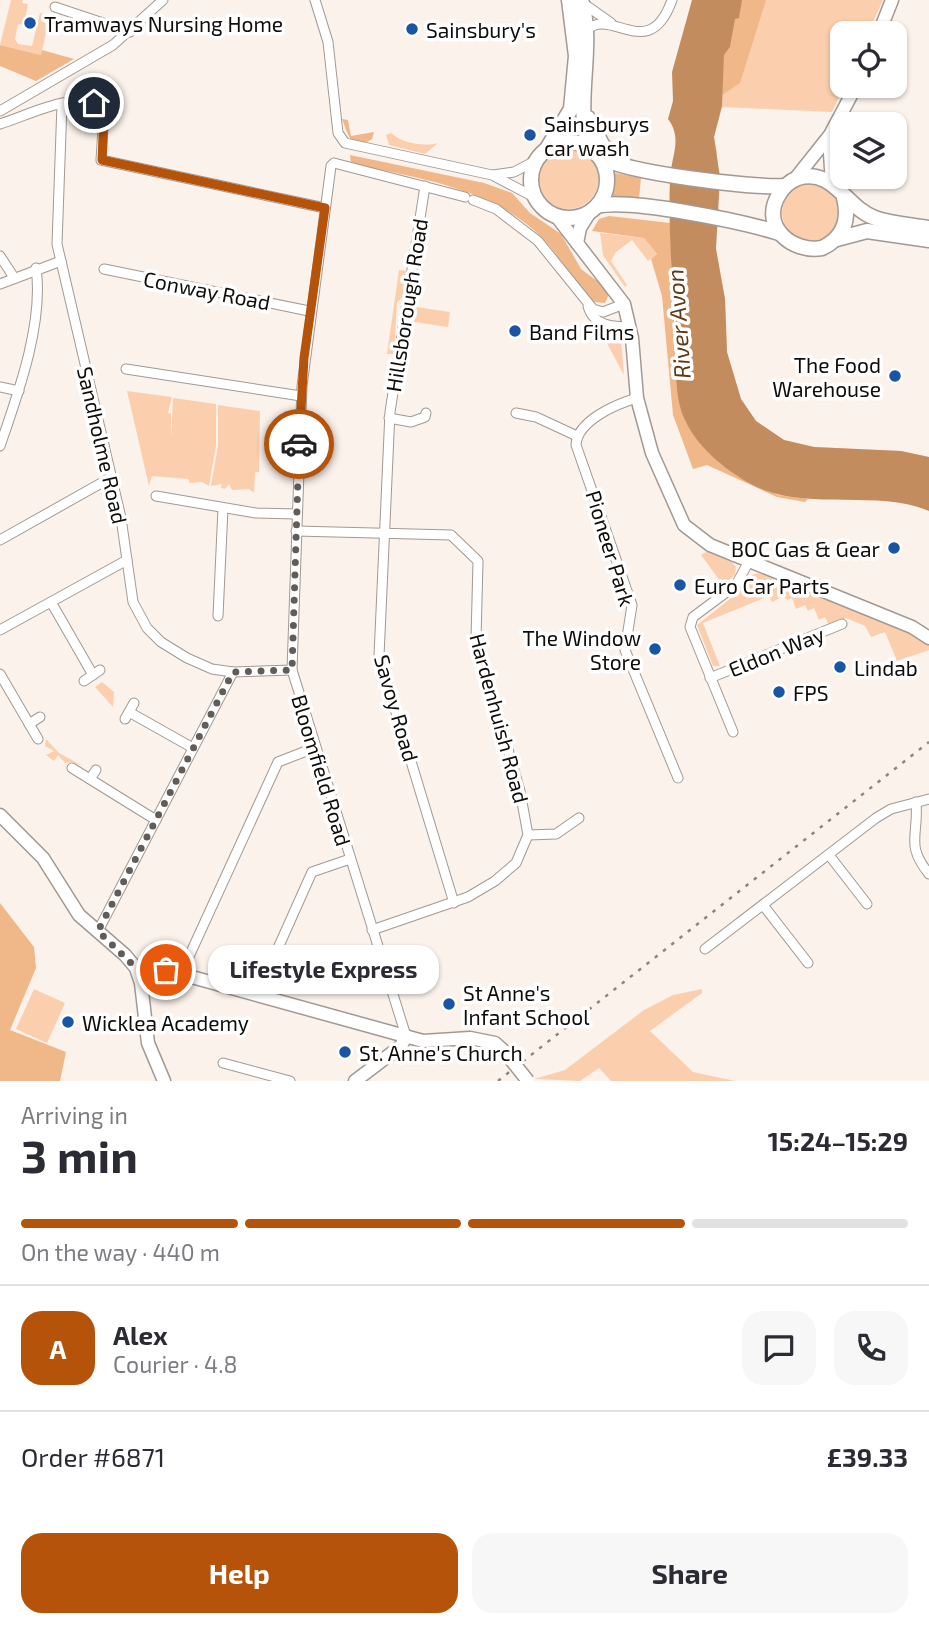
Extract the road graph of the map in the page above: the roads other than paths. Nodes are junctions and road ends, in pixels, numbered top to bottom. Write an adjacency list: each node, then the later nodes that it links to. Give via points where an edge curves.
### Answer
1 (163, 0): 10 (street)
2 (315, 0): 21 (street, via 327,42 342,140)
3 (672, 0): 8 (street, via 660,23 648,30 634,33)
4 (892, 0): 7 (street)
5 (576, 3): 8 (street); 9 (main road); 16 (main road, via 571,109)
6 (55, 7): 10 (street)
7 (884, 21)
8 (615, 27): 9 (street, via 595,24)
9 (586, 31): 12 (main road)
10 (130, 32): 13 (street)
11 (62, 104): 14 (street); 28 (street, via 86,101 103,107 102,160); 37 (street, Sandholme Road, via 56,221)
12 (585, 104): 17 (main road, via 584,126); 19 (main road, via 603,146)
13 (0, 111)
14 (0, 124)
15 (830, 135): 20 (street); 23 (street)
16 (548, 147): 17 (main road, via 577,142); 18 (main road)
17 (595, 152): 19 (main road, via 614,165); 29 (main road, via 607,181)
18 (535, 161): 21 (street, via 514,172); 26 (main road, via 531,172)
19 (640, 168): 23 (main road, via 754,187)
20 (830, 173)
21 (492, 175): 26 (street)
22 (830, 182): 23 (main road, via 820,177)
23 (790, 183): 32 (main road, via 775,203)
24 (425, 186): 28 (street, Bloomfield Road, via 334,163); 43 (street, via 496,209 538,241); 53 (street, Hillsborough Road)
25 (837, 189): 27 (main road)
26 (534, 197): 30 (main road)
27 (845, 198): 31 (main road, via 874,218); 33 (main road, via 846,220)
28 (325, 208): 44 (street, Bloomfield Road)
29 (594, 209): 30 (main road, via 569,218); 32 (main road, via 607,203 636,206 751,224); 35 (street, via 580,228)
30 (557, 217): 35 (street)
31 (929, 228)
32 (779, 233): 33 (main road, via 803,249 822,248)
33 (835, 240): 34 (main road, via 867,232)
34 (929, 240)
35 (577, 243): 42 (street)
36 (0, 256): 40 (street)
37 (61, 261): 38 (street); 56 (street, Sandholme Road)
38 (36, 268): 40 (street); 48 (street, via 37,301)
39 (104, 269): 44 (street, Conway Road)
40 (13, 276): 41 (street)
41 (0, 284)
42 (624, 304): 43 (street, via 601,312); 45 (street)
43 (588, 305): 45 (street, via 600,322)
44 (309, 311): 49 (street, Bloomfield Road)
45 (631, 327): 50 (street)
46 (126, 369): 49 (street)
47 (0, 387): 48 (street)
48 (19, 391): 55 (street)
49 (301, 396): 59 (street, Bloomfield Road)
50 (637, 398): 54 (street, via 612,407); 64 (street, via 652,453 684,525 710,545)
51 (516, 413): 54 (street)
52 (422, 418): 53 (street)
53 (389, 421): 61 (street, Savoy Road)
54 (577, 436): 84 (street, Pioneer Park, via 577,448 632,606 625,650)
55 (0, 446)
56 (111, 477): 62 (street); 63 (street, Sandholme Road)
57 (156, 496): 58 (street)
58 (223, 508): 59 (street); 66 (street)
59 (296, 514): 60 (street, Bloomfield Road)
60 (296, 531): 61 (street, Hardenhuish Road); 70 (street, Bloomfield Road)
61 (383, 532): 91 (street, Hardenhuish Road, via 452,536 477,558 476,639 520,791); 95 (street, Savoy Road, via 379,656)
62 (0, 540)
63 (127, 560): 65 (street); 71 (street, Sandholme Road, via 133,602 147,628 187,658)
64 (749, 561): 69 (street); 73 (street, Eldon Way, via 736,584 693,617 690,626)
65 (51, 602): 68 (street); 74 (street, via 97,673)
66 (218, 616)
67 (842, 624): 73 (street, Eldon Way)
68 (0, 631)
69 (929, 638)
70 (292, 670): 71 (street, Sandholme Road); 81 (street, Bloomfield Road)
71 (233, 672): 80 (street)
72 (0, 674): 77 (street)
73 (710, 678): 78 (street, Eldon Way)
74 (84, 681)
75 (130, 711): 80 (street)
76 (40, 718): 77 (street)
77 (29, 724): 79 (street)
78 (733, 732)
79 (38, 739)
80 (193, 748): 90 (street)
81 (314, 748): 93 (street, Bloomfield Road); 103 (street, via 278,762)
82 (72, 768): 85 (street)
83 (96, 769): 85 (street)
84 (678, 778)
85 (90, 779): 90 (street)
86 (929, 799): 87 (street)
87 (916, 802): 92 (street, via 891,809); 94 (street, via 913,848)
88 (0, 816): 99 (street, via 43,858 69,903)
89 (579, 818): 91 (street, via 556,834)
90 (156, 820): 99 (street)
91 (528, 835): 95 (street, via 509,870)
92 (829, 855): 96 (street); 97 (street)
93 (350, 859): 98 (street, Bloomfield Road); 104 (street, via 312,872)
94 (929, 874)
95 (454, 903): 98 (street)
96 (867, 904)
97 (763, 905): 100 (street); 101 (street)
98 (372, 930): 105 (street, Bloomfield Road)
99 (98, 931): 102 (street)
100 (705, 949)
101 (808, 963)
102 (136, 968): 103 (street); 107 (street, via 148,1043)
103 (181, 974): 104 (street)
104 (257, 995): 105 (street)
105 (406, 1036): 109 (street, via 401,1046); 110 (street, bridge, via 483,1040 504,1051)
106 (223, 1063): 108 (street)
107 (164, 1081)
108 (290, 1081)
109 (355, 1081)
110 (528, 1081)

